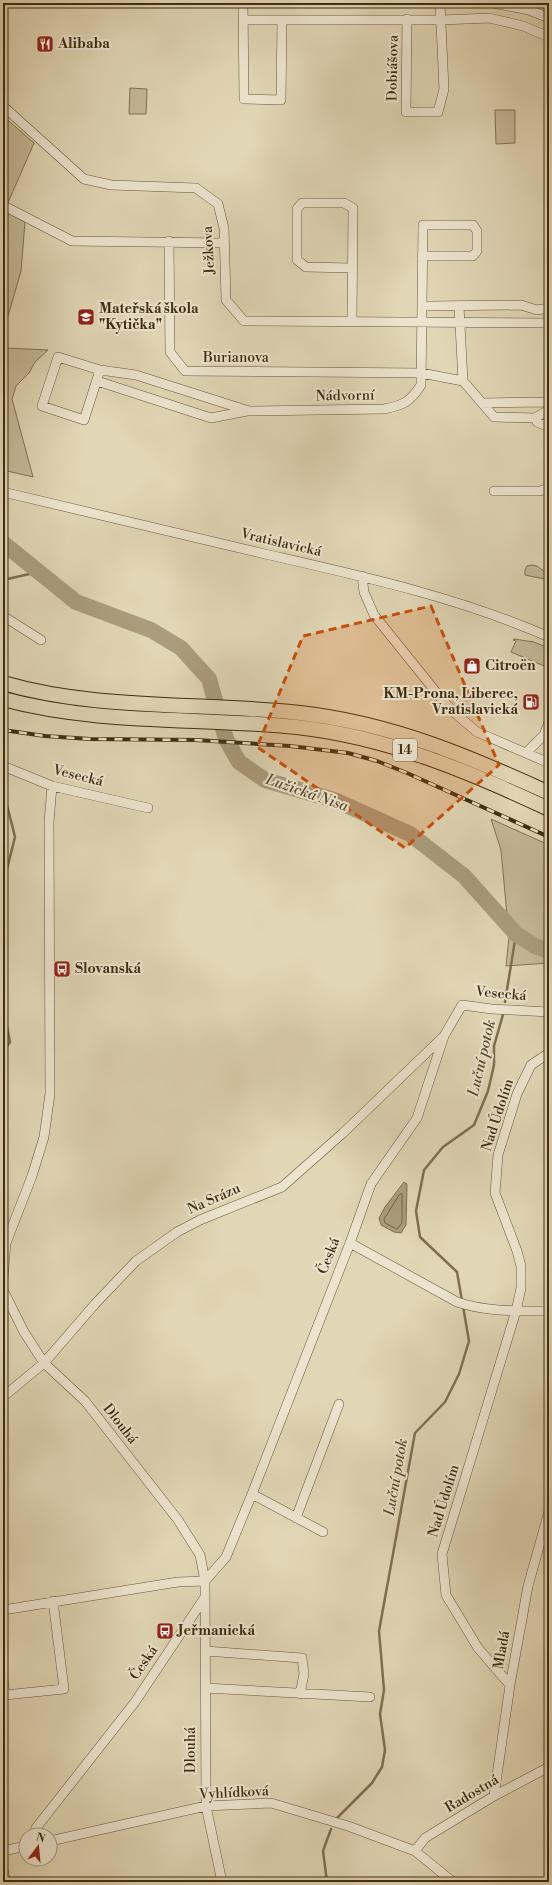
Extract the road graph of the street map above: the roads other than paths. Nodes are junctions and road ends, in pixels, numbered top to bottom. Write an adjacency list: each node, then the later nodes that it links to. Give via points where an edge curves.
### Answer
1 (243, 3): 6 (street)
2 (440, 3): 8 (street, Dobiášova)
3 (493, 3): 4 (street, via 529,10)
4 (549, 18)
5 (407, 19): 7 (street, Dobiášova); 8 (street, Dobiášova); 8 (street, Dobiášova, via 406,112 438,112 444,89)
6 (243, 20): 7 (street, Dobiášova); 7 (street, via 244,99 281,100)
7 (282, 20)
8 (442, 20): 9 (street, Dobiášova, via 489,18 523,26)
9 (549, 37)
10 (3, 106): 13 (street, Ježkova, via 84,179 110,185 196,188 218,204 224,228)
11 (8, 208): 12 (street, via 72,241)
12 (169, 241): 13 (street); 24 (street, Burianova, via 170,352 185,371)
13 (224, 243): 19 (street, Ježkova, via 226,300 244,321)
14 (422, 256): 14 (street, via 423,225 473,225 477,231 477,251 473,256); 20 (street)
15 (352, 268): 15 (street, via 354,208 344,203 302,203 297,209 297,260 306,268); 19 (street)
16 (429, 306): 17 (street)
17 (459, 306): 18 (street, via 521,305 537,310); 21 (street)
18 (549, 308)
19 (352, 321): 20 (street, Ježkova)
20 (422, 323): 21 (street, Ježkova); 24 (street)
21 (460, 323): 22 (street, Ježkova); 26 (street)
22 (549, 323)
23 (100, 370): 25 (street, Nádvorní); 25 (street, Nádvorní, via 58,357 42,406 84,420); 30 (street, Nádvorní, via 136,375)
24 (421, 373): 26 (street, Burianova); 30 (street, Nádvorní, via 421,385 414,397 403,405 384,410)
25 (97, 381): 30 (street, Nádvorní, via 212,418)
26 (463, 381): 28 (street)
27 (549, 402): 28 (street)
28 (482, 403): 31 (street, via 494,417)
29 (549, 410): 31 (street)
30 (248, 411)
31 (535, 418): 32 (street, via 537,422)
32 (549, 428)
33 (549, 488): 34 (street, via 540,491)
34 (494, 491)
35 (3, 492): 36 (street, Vratislavická)
36 (362, 576): 38 (street, Vratislavická, via 452,600); 43 (street, via 364,592 374,615 444,702 477,732)
37 (3, 616): 39 (street)
38 (549, 637)
39 (41, 640)
40 (3, 683): 47 (highway, 14, via 88,700 265,710 351,720 428,741)
41 (3, 699): 49 (highway, 14, via 93,716 251,723 341,734 422,755)
42 (549, 722): 43 (street, via 544,735)
43 (526, 753): 44 (street)
44 (549, 762)
45 (4, 766): 46 (street, Vesecká)
46 (52, 786): 48 (street, Vesecká); 54 (street, via 49,822 50,1094 44,1137 6,1243)
47 (549, 793)
48 (148, 808)
49 (549, 809)
50 (549, 1012): 51 (street, Vesecká, via 462,1005)
51 (444, 1036): 53 (street, Česká, via 417,1118 371,1184); 58 (street, Na Srázu, via 343,1133 282,1187 177,1232 136,1261)
52 (549, 1053): 56 (street, Nad Údolím, via 531,1065 517,1094 498,1154 495,1193 522,1266)
53 (350, 1243): 56 (street, via 457,1302 468,1306); 61 (street, Česká)
54 (3, 1279)
55 (3, 1290): 58 (street, Dlouhá, via 24,1332)
56 (516, 1311): 57 (street); 71 (street, Nad Údolím, via 442,1554 446,1595 478,1648)
57 (549, 1311)
58 (44, 1363): 59 (street, Na Srázu); 65 (street, Dlouhá, via 85,1401 178,1520 200,1555)
59 (3, 1397)
60 (339, 1404): 63 (street)
61 (252, 1494): 63 (street); 65 (street, Česká, via 226,1557)
62 (549, 1511): 71 (street, Mladá, via 528,1586)
63 (296, 1518): 64 (street)
64 (323, 1532)
65 (205, 1581): 66 (street); 67 (street, via 178,1582)
66 (205, 1597): 69 (street, Dlouhá); 79 (street, Česká, via 135,1702)
67 (53, 1601): 68 (street); 74 (street, via 64,1689)
68 (3, 1610)
69 (206, 1651): 72 (street, Dlouhá); 73 (street, via 302,1658 304,1674)
70 (3, 1679): 74 (street)
71 (510, 1685): 77 (street, Mladá)
72 (205, 1688): 73 (street); 78 (street, Dlouhá)
73 (300, 1694): 75 (street)
74 (4, 1696)
75 (370, 1697)
76 (549, 1767): 77 (street, Radostná)
77 (494, 1796): 83 (street, Radostná, via 425,1838)
78 (206, 1806): 80 (street, Vyhlídková); 83 (street, Vyhlídková, via 271,1803 348,1826); 86 (street, Dlouhá)
79 (37, 1827)
80 (58, 1839)
81 (18, 1848): 82 (street)
82 (3, 1851)
83 (415, 1851): 87 (street, Vyhlídková)
84 (3, 1870): 85 (street)
85 (6, 1882)
86 (222, 1882)
87 (453, 1882)

